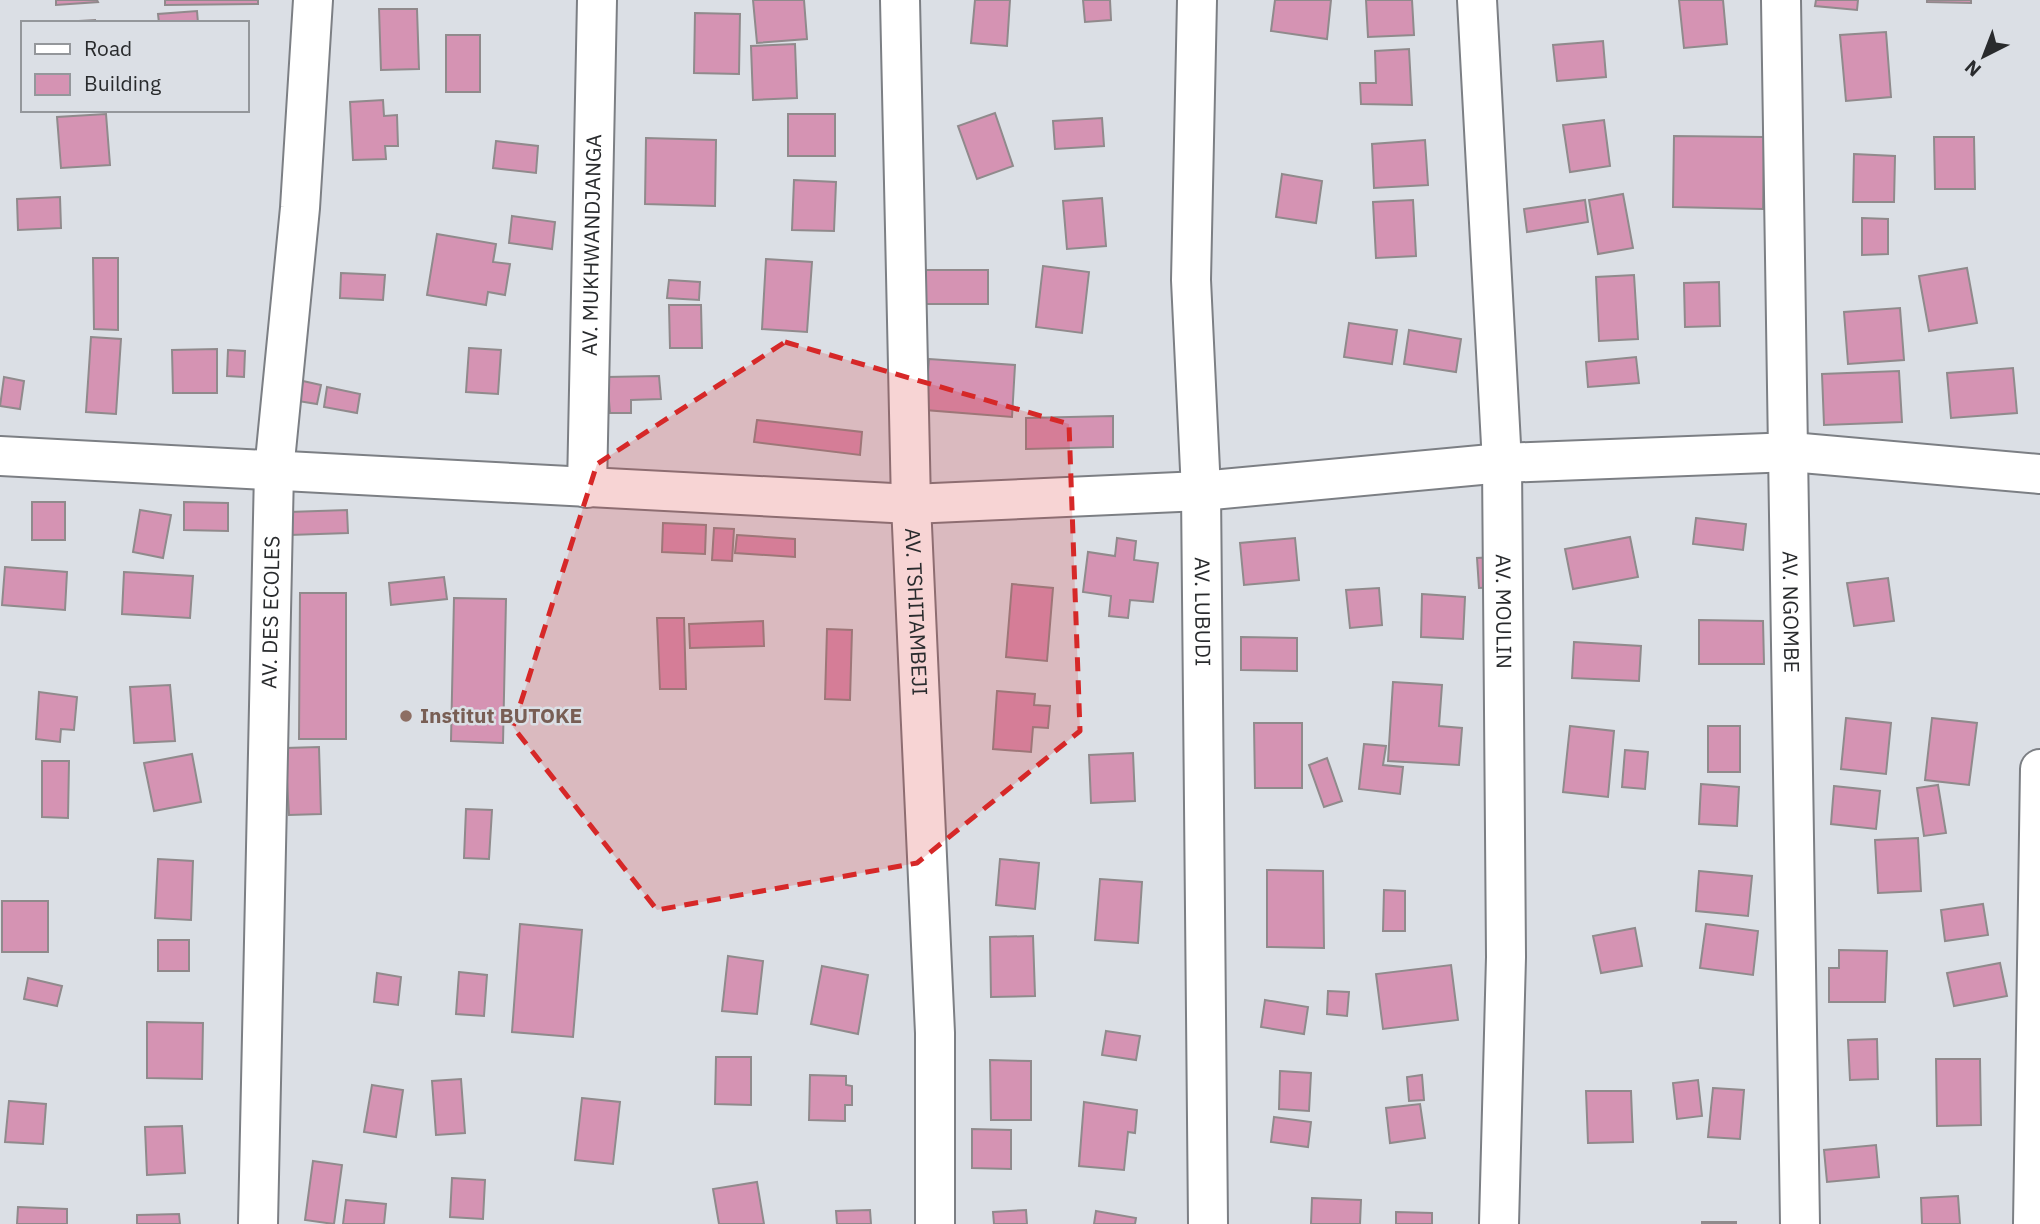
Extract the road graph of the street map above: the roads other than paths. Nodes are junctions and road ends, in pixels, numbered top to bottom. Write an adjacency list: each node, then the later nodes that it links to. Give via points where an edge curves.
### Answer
1 (313, 0): 10 (street, AV. DES ECOLES, via 300,208)
2 (597, 0): 12 (street, AV. MUKHWANDJANGA)
3 (900, 0): 14 (street, AV. TSHITAMBEJI)
4 (1197, 0): 13 (street, AV. LUBUDI, via 1191,280)
5 (1477, 0): 9 (street, AV. MOULIN)
6 (1781, 0): 7 (street, AV. NGOMBE)
7 (1791, 452): 9 (street); 11 (street); 20 (street, AV. NGOMBE)
8 (0, 456): 10 (street)
9 (1502, 463): 13 (street); 19 (street, AV. MOULIN, via 1506,957)
10 (274, 471): 12 (street); 16 (street, AV. DES ECOLES)
11 (2040, 474)
12 (587, 488): 14 (street)
13 (1201, 491): 14 (street); 18 (street, AV. LUBUDI)
14 (911, 504): 17 (street, AV. TSHITAMBEJI, via 935,1033)
15 (2040, 769): 21 (street)
16 (257, 1224)
17 (935, 1224)
18 (1208, 1224)
19 (1500, 1224)
20 (1800, 1224)
21 (2033, 1224)

